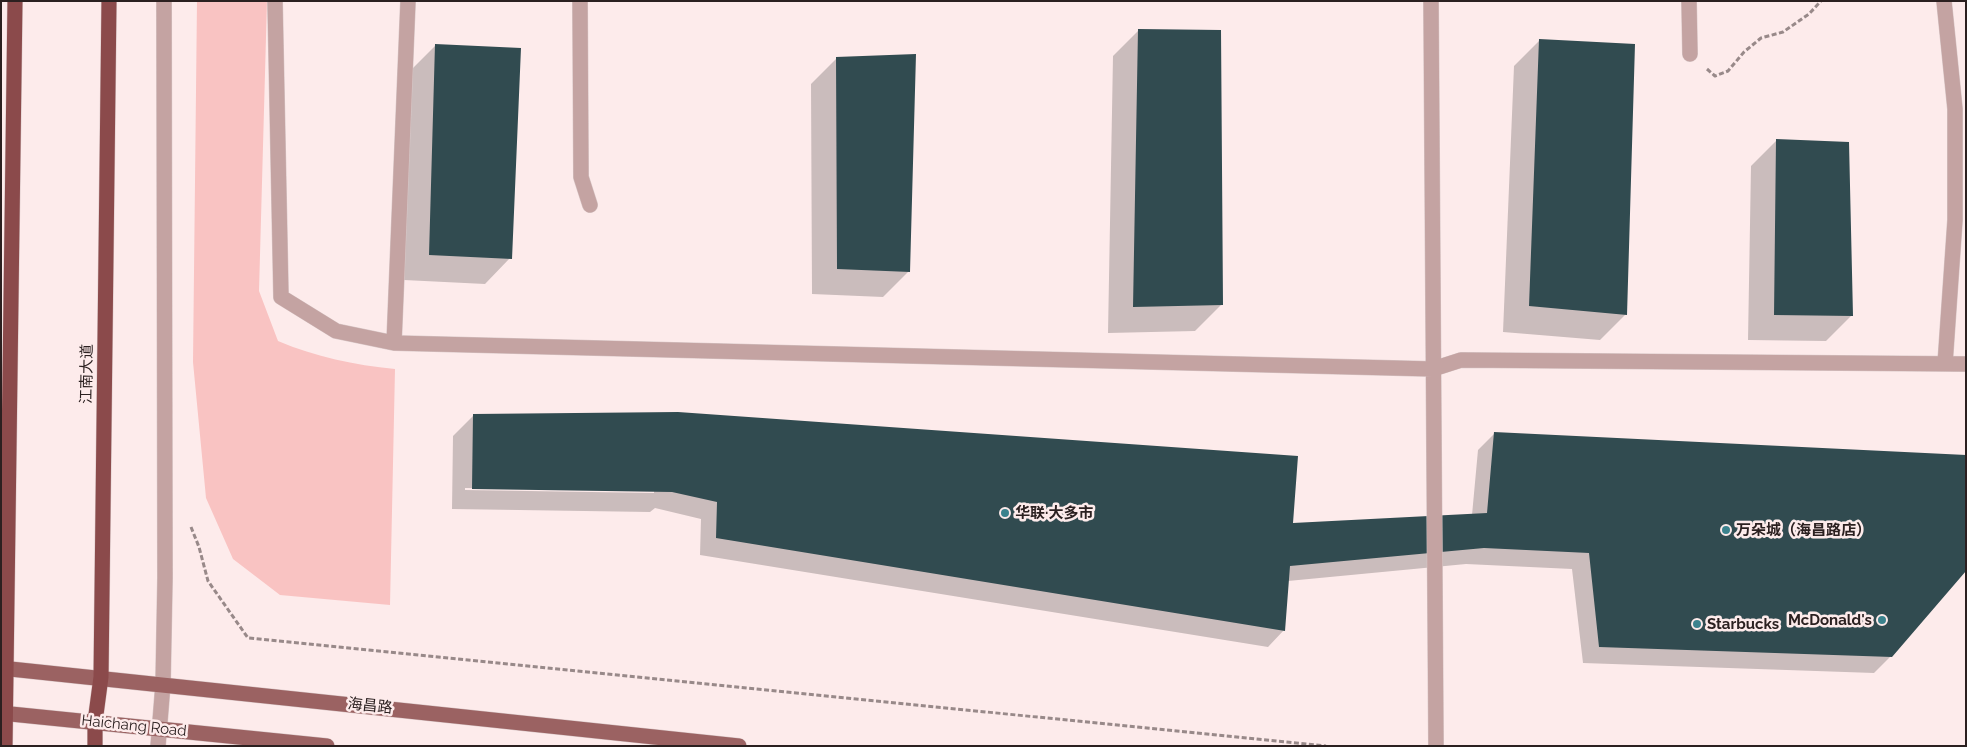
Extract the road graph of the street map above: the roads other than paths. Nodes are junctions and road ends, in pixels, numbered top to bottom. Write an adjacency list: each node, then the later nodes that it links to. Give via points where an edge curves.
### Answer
1 (16, 1): 16 (highway)
2 (109, 1): 17 (highway, 江南大道)
3 (164, 1): 18 (street)
4 (275, 1): 12 (street, via 282,297 336,331)
5 (408, 1): 12 (street)
6 (580, 1): 11 (street, via 581,177)
7 (1431, 1): 15 (street)
8 (1689, 1): 10 (street)
9 (1944, 1): 13 (street, via 1955,109 1955,220)
10 (1690, 54)
11 (590, 205)
12 (394, 343): 15 (street)
13 (1945, 364): 14 (street); 15 (street, via 1461,360)
14 (1966, 364)
15 (1433, 369): 27 (street)
16 (3, 668): 17 (main road, 海昌路); 19 (highway)
17 (101, 678): 18 (main road, 海昌路); 20 (highway, 江南大道)
18 (163, 684): 21 (street); 26 (main road, 海昌路)
19 (3, 713): 20 (main road, Haichang Road); 22 (highway)
20 (95, 722): 21 (main road, Haichang Road); 23 (highway, 江南大道)
21 (159, 729): 24 (street); 25 (main road, Haichang Road)
22 (5, 746)
23 (95, 746)
24 (158, 746)
25 (327, 746)
26 (739, 746)
27 (1436, 746)

